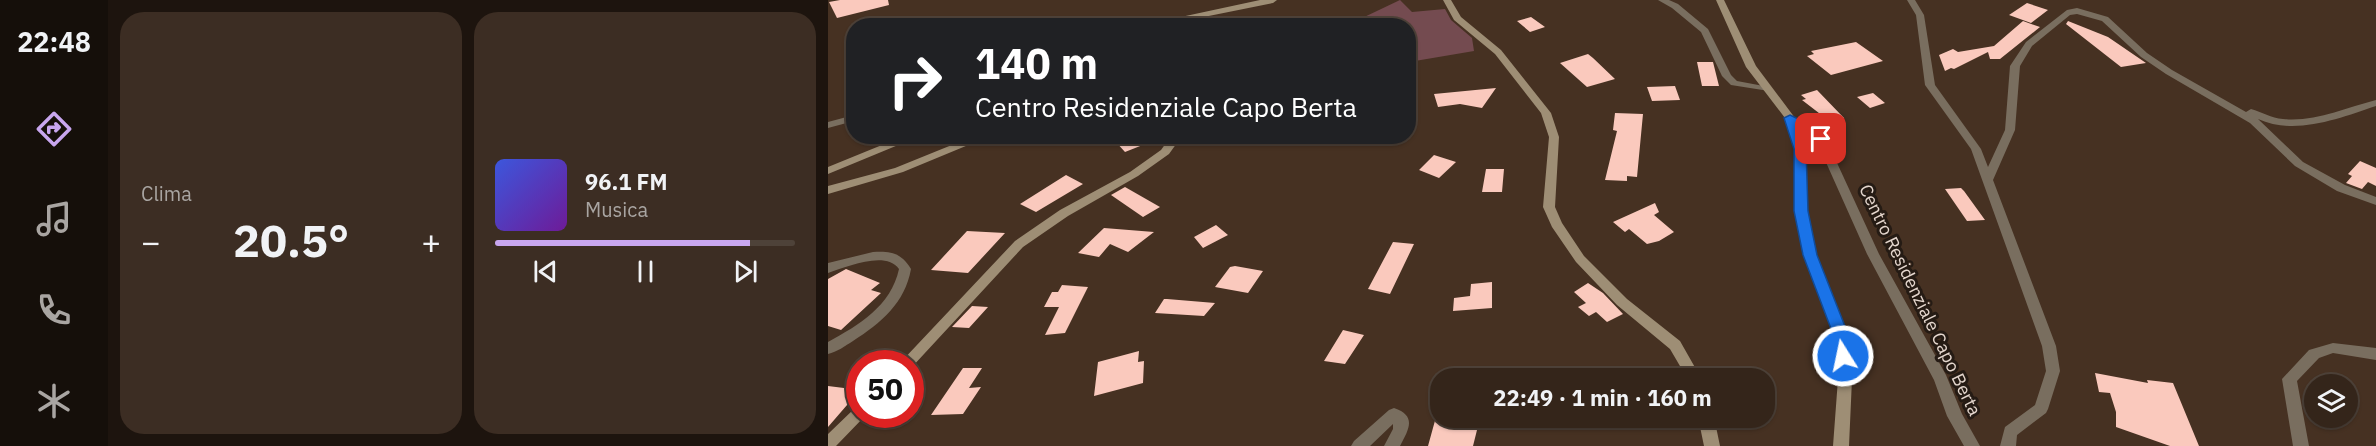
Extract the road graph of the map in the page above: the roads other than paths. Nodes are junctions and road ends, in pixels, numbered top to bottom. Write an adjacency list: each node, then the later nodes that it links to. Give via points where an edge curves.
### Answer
1 (1273, 0): 6 (main road)
2 (1447, 0): 24 (main road, via 1457,18 1498,52 1546,113 1554,136 1549,207 1556,224 1580,259 1622,302 1675,345)
3 (1662, 0): 7 (street, via 1705,31 1734,83)
4 (1720, 0): 7 (main road, via 1751,67)
5 (1911, 0): 17 (street, via 1920,15 1930,86 1976,149)
6 (1183, 18)
7 (1766, 89): 10 (main road)
8 (2214, 98): 9 (street, via 2276,122 2304,123); 17 (street, via 2160,66 2105,19 2077,11 2067,13 2029,44 2014,66 2010,130); 19 (street, via 2254,121 2299,164 2341,188)
9 (2376, 103)
10 (1790, 118): 31 (main road, via 1800,149 1801,211 1810,255 1840,334 1845,379); 32 (street, Centro Residenziale Capo Berta, via 1821,139 1873,254 1941,379)
11 (846, 120): 12 (street)
12 (828, 125)
13 (895, 144): 16 (main road)
14 (965, 144): 18 (main road, via 899,170)
15 (1171, 144): 22 (main road, via 1134,174 1019,243)
16 (828, 171)
17 (1988, 179): 33 (street, via 2049,346 2053,371 2041,408 2010,432)
18 (828, 190)
19 (2376, 201)
20 (828, 268): 21 (street, via 879,256 899,260 905,269 890,303)
21 (828, 349)
22 (919, 350)
23 (2376, 354): 34 (street, via 2333,348 2314,354 2289,379)
24 (1688, 368)
25 (846, 426): 27 (main road)
26 (1708, 428): 30 (main road)
27 (828, 444)
28 (1359, 446): 29 (street, via 1394,414 1401,418 1402,425)
29 (1392, 446)
30 (1712, 446)
31 (1840, 446)
32 (1972, 446)
33 (2008, 446)
34 (2301, 446)

